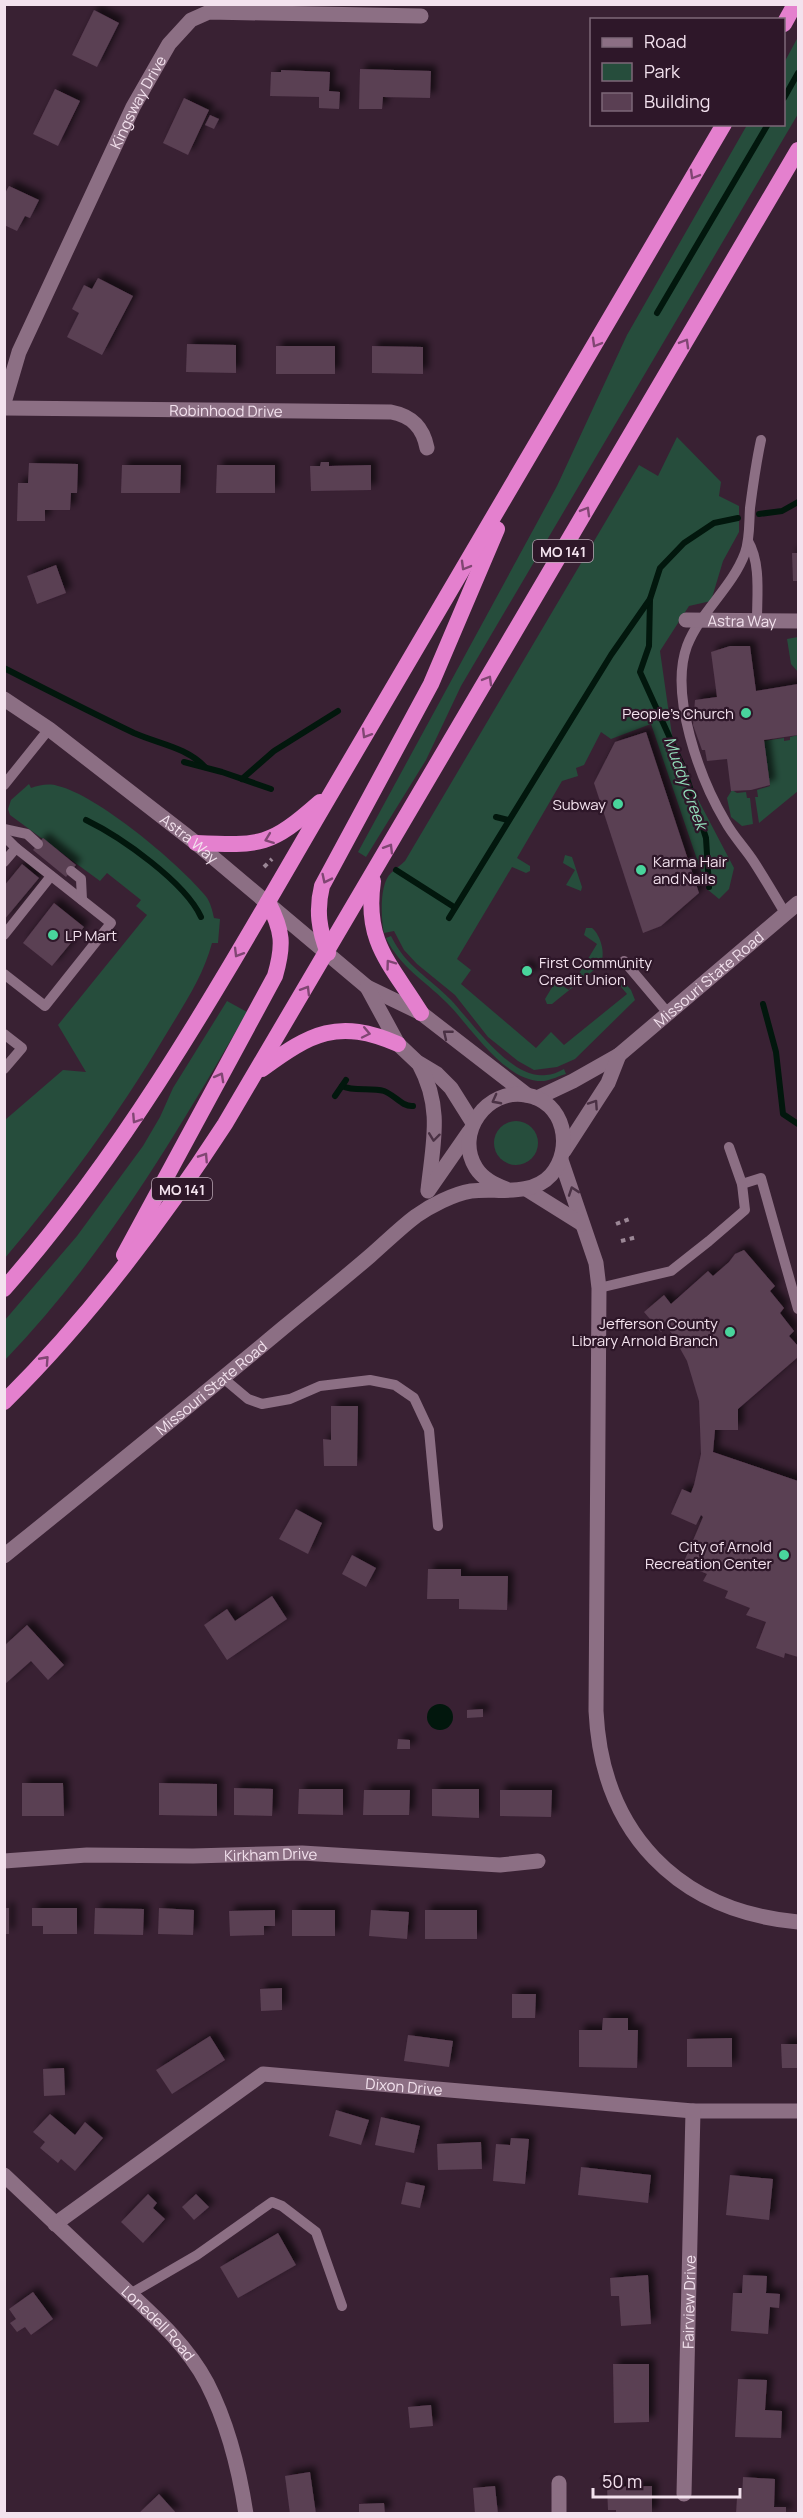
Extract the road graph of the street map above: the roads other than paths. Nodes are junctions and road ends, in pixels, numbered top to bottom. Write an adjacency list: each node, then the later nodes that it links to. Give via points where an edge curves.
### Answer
1 (795, 4): 3 (highway)
2 (421, 16): 6 (street, Kingsway Drive, via 209,12 191,20 169,44 133,107 19,352)
3 (785, 21)
4 (723, 126): 10 (highway, one-way to 10)
5 (798, 150): 26 (highway, MO 141, one-way to 5)
6 (4, 403)
7 (4, 408): 9 (street, Robinhood Drive, via 391,412 417,424)
8 (761, 441): 11 (lane)
9 (427, 448)
10 (523, 467): 18 (highway, one-way to 18); 32 (highway, one-way to 32, via 431,684 322,886 318,912)
11 (748, 540): 12 (lane, via 732,575); 13 (lane, via 756,565)
12 (693, 620): 13 (street, Astra Way); 30 (lane, via 682,667 689,735 725,821)
13 (757, 620): 14 (street, Astra Way)
14 (798, 621)
15 (4, 699): 16 (street, Astra Way)
16 (49, 729): 17 (lane); 21 (street, Astra Way)
17 (4, 785)
18 (332, 791): 21 (highway, one-way to 21, via 291,828 265,842); 29 (highway)
19 (4, 829): 22 (lane, via 27,834)
20 (4, 836): 23 (lane)
21 (196, 843): 29 (street, Astra Way)
22 (38, 844)
23 (16, 848): 24 (lane); 27 (lane)
24 (4, 862)
25 (71, 871): 28 (lane, via 81,879)
26 (374, 874): 32 (highway, MO 141); 37 (highway, one-way to 26, via 374,936 370,899)
27 (51, 876): 28 (lane); 31 (lane)
28 (82, 900): 34 (lane, via 111,923 45,1006)
29 (268, 902): 32 (street, Astra Way); 55 (highway, one-way to 55, via 129,1129 75,1205); 56 (highway, one-way to 29, via 275,976 282,955 282,938)
30 (794, 910): 36 (street, Missouri State Road)
31 (4, 935)
32 (328, 953): 35 (street, Astra Way); 43 (highway, MO 141, one-way to 32)
33 (624, 962): 36 (lane)
34 (4, 974)
35 (367, 987): 37 (street, Astra Way); 39 (street, Astra Way)
36 (667, 1012): 40 (street, Missouri State Road)
37 (421, 1013): 44 (street, Astra Way, one-way to 37)
38 (4, 1034): 42 (lane, via 22,1048)
39 (398, 1044): 41 (street, Astra Way); 43 (highway, one-way to 39, via 293,1046 321,1033 359,1030)
40 (619, 1055): 44 (street, Missouri State Road, via 573,1081); 47 (street, Missouri State Road, one-way to 40, via 608,1083)
41 (417, 1062): 45 (street, Astra Way, via 452,1088); 51 (street, one-way to 51, via 429,1083 434,1107)
42 (4, 1070)
43 (256, 1073): 56 (highway, MO 141, one-way to 43, via 185,1185)
44 (532, 1096): 45 (street, one-way to 45, via 508,1094 490,1102 477,1114); 47 (street, via 557,1116 564,1133)
45 (471, 1128): 49 (street, via 469,1150 476,1168 489,1182); 51 (street, Missouri State Road)
46 (729, 1147): 48 (lane)
47 (562, 1156): 50 (street, via 549,1178); 53 (street, one-way to 47)
48 (742, 1184): 54 (lane, via 745,1210 670,1270); 57 (lane, via 761,1178)
49 (506, 1189): 50 (street); 52 (street, Missouri State Road, via 457,1195)
50 (526, 1189): 53 (street)
51 (428, 1190): 52 (street, Missouri State Road)
52 (417, 1216): 58 (street, Missouri State Road)
53 (582, 1224): 54 (street, via 596,1263)
54 (599, 1288): 64 (street, via 596,1711 606,1776 618,1807 637,1837 667,1870 718,1903 747,1914)
55 (4, 1289)
56 (103, 1294): 59 (highway, MO 141, one-way to 56)
57 (798, 1309)
58 (223, 1378): 60 (lane, via 262,1404 290,1399 320,1386 369,1380 395,1385 414,1398 429,1430); 61 (street, Missouri State Road)
59 (4, 1401)
60 (438, 1526)
61 (4, 1556)
62 (4, 1861): 63 (street, Kirkham Drive, via 87,1855 302,1852 500,1865)
63 (538, 1861)
64 (798, 1922)
65 (693, 2110): 66 (street, Dixon Drive); 68 (street, Dixon Drive, via 263,2074); 72 (street, Fairview Drive)
66 (798, 2111)
67 (4, 2175): 68 (street, Lonedell Road)
68 (55, 2224): 69 (street, Lonedell Road)
69 (130, 2294): 70 (lane, via 198,2255 272,2202 316,2232); 73 (street, Lonedell Road, via 186,2350 206,2382 226,2429)
70 (342, 2306)
71 (559, 2483): 74 (street)
72 (684, 2494)
73 (246, 2514)
74 (559, 2514)

